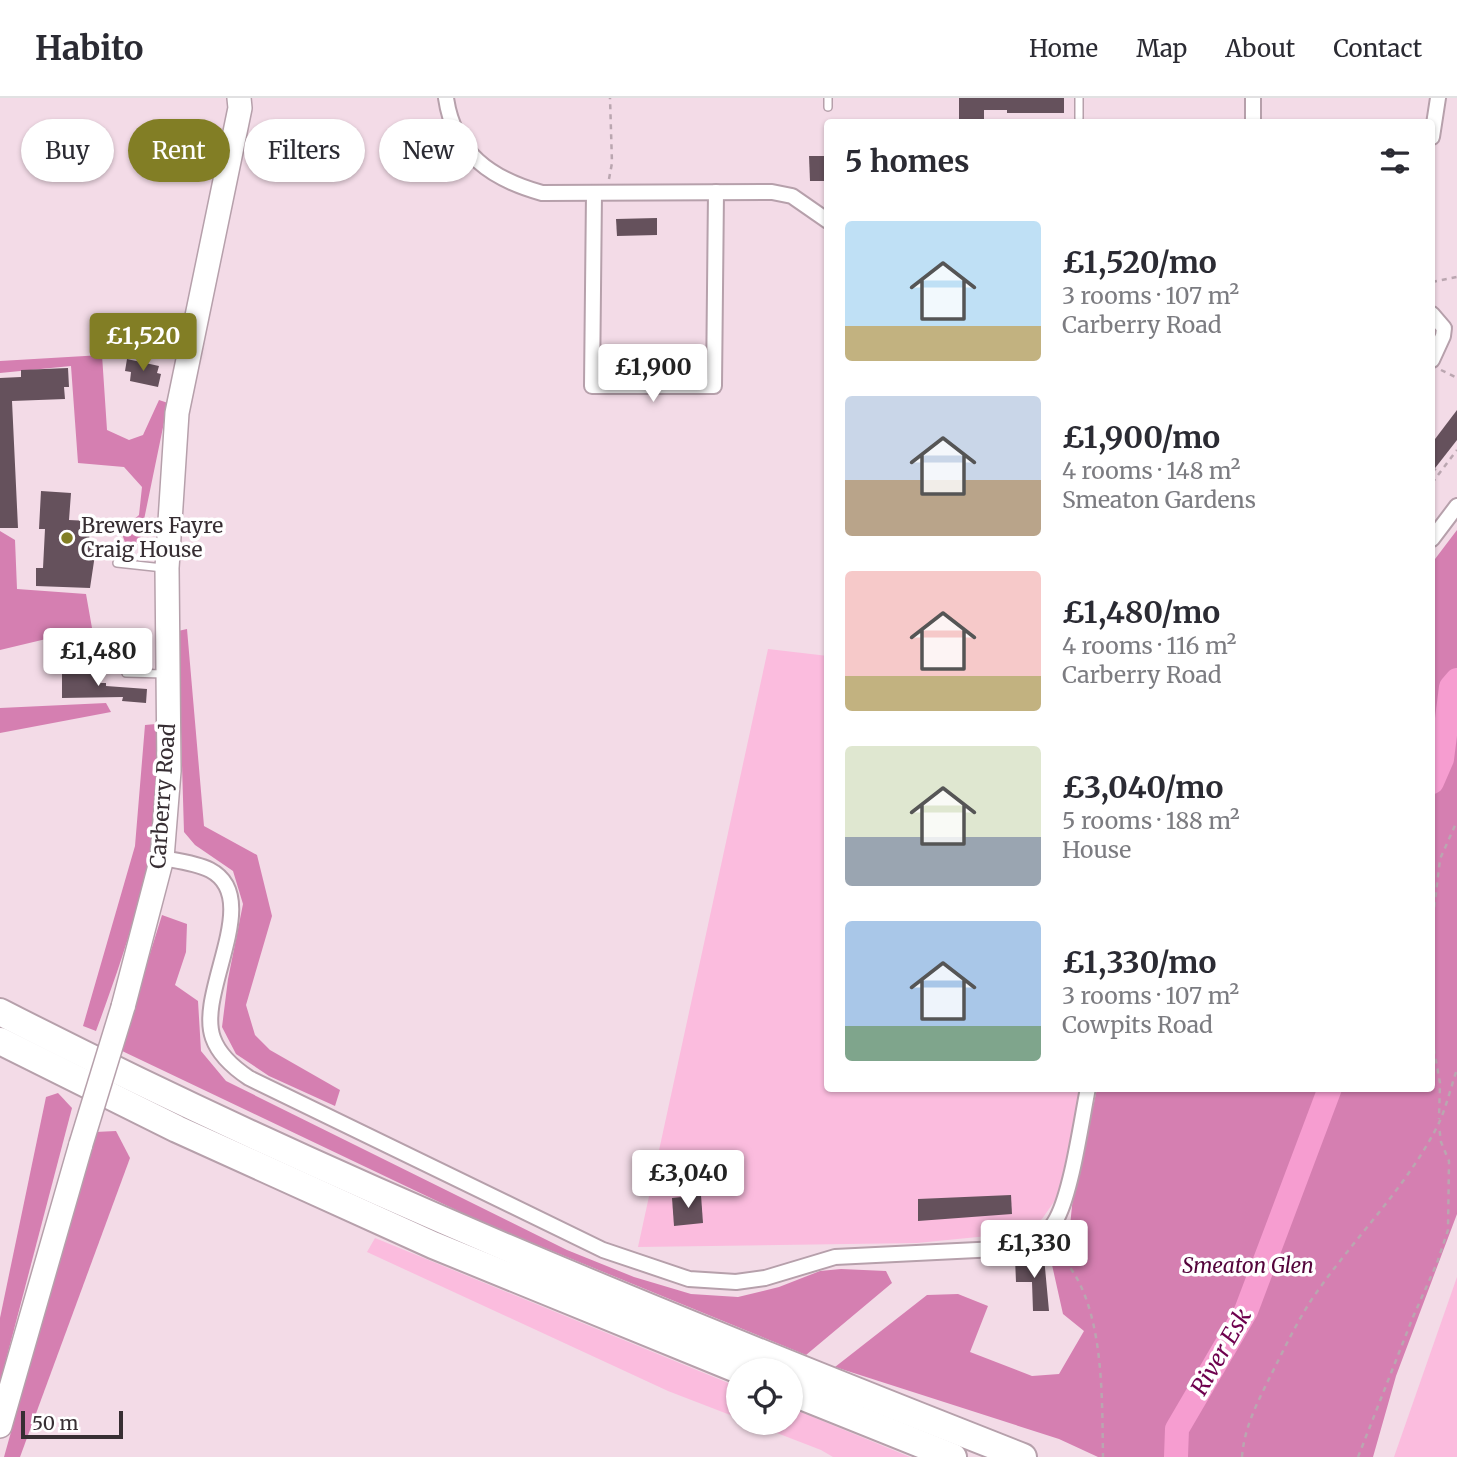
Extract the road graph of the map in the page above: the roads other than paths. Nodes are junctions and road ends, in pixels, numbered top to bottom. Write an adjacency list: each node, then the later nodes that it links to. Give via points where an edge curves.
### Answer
1 (446, 98): 12 (street, via 458,135 474,160 492,174 542,193)
2 (828, 98): 7 (lane)
3 (1079, 98): 8 (lane)
4 (1253, 98): 9 (street)
5 (1438, 98): 10 (street)
6 (242, 101): 19 (main road, Carberry Road, via 177,412)
7 (828, 107)
8 (1079, 118)
9 (1253, 119)
10 (1435, 119)
11 (716, 192): 12 (street); 12 (street, via 714,386 592,386); 13 (street, via 792,196)
12 (601, 193)
13 (824, 218)
14 (1435, 318): 15 (street, via 1444,328)
15 (1435, 353)
16 (1457, 506): 17 (street)
17 (1435, 535)
18 (117, 563): 19 (lane)
19 (167, 568): 21 (main road, Carberry Road)
20 (126, 673): 21 (lane)
21 (168, 674): 22 (main road, Carberry Road, via 169,771)
22 (162, 858): 25 (street, via 211,870 229,890 230,926 210,1019 212,1038 234,1068 603,1250 689,1279 736,1282 835,1257 1034,1244 1057,1219 1064,1200); 28 (main road, Carberry Road, bridge)
23 (0, 1012): 30 (highway, via 257,1138 466,1231)
24 (0, 1041): 26 (highway, via 177,1129 433,1245)
25 (1087, 1092)
26 (726, 1365)
27 (803, 1397): 29 (highway)
28 (0, 1426)
29 (953, 1457)
30 (1023, 1457)

